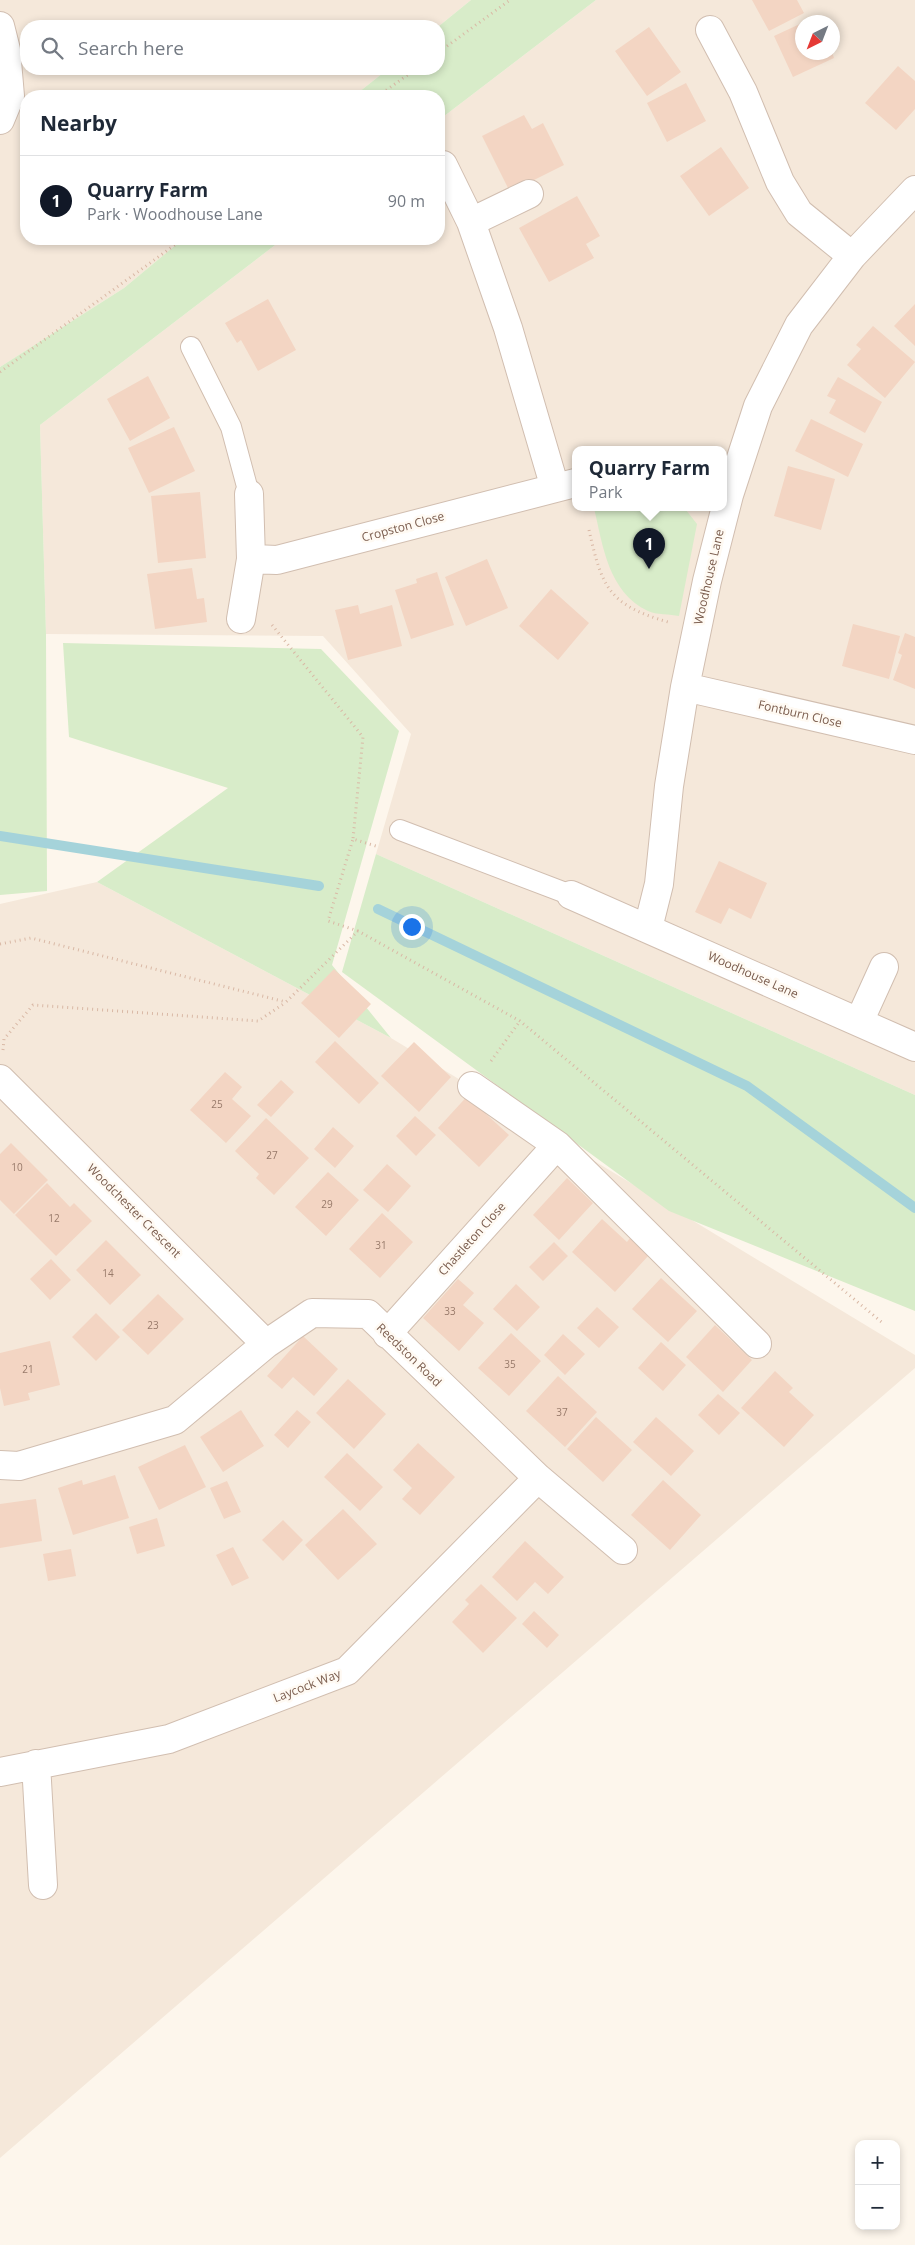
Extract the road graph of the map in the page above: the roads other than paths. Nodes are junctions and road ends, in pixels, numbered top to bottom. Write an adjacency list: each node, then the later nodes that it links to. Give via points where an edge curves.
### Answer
1 (0, 26): 3 (street, via 6,50 10,96)
2 (710, 30): 8 (street, via 743,92 780,182 799,213)
3 (0, 120)
4 (445, 169): 7 (street, Cropston Close)
5 (915, 190): 8 (street, Woodhouse Lane)
6 (529, 194): 7 (street)
7 (471, 222): 10 (street, Cropston Close)
8 (852, 256): 11 (street, Woodhouse Lane, via 799,326 758,406)
9 (191, 346): 12 (lane, via 231,427)
10 (565, 485): 14 (street, Cropston Close, via 277,560)
11 (727, 491)
12 (249, 494): 14 (street)
13 (722, 511): 16 (street, Woodhouse Lane)
14 (251, 559): 15 (street)
15 (255, 620)
16 (684, 686): 17 (street, Fontburn Close); 20 (street, Woodhouse Lane, via 669,786 660,884)
17 (915, 740)
18 (400, 830): 19 (lane)
19 (571, 895): 20 (street, Woodhouse Lane)
20 (648, 928): 22 (street, Woodhouse Lane)
21 (884, 967): 22 (street)
22 (859, 1022): 23 (street, Woodhouse Lane)
23 (915, 1047)
24 (1, 1069): 28 (street, Woodchester Crescent)
25 (472, 1086): 26 (street)
26 (557, 1145): 27 (street, Chastleton Close); 29 (street)
27 (388, 1334): 28 (street, Reedston Road, via 368,1314 312,1313); 31 (street, Reedston Road)
28 (266, 1344): 30 (street, Reedston Road, via 175,1420 19,1466)
29 (758, 1344)
30 (0, 1464)
31 (538, 1478): 32 (street, Reedston Road); 33 (street, Laycock Way, via 347,1671 169,1739)
32 (623, 1550)
33 (36, 1764): 34 (street, Laycock Way); 35 (street)
34 (0, 1772)
35 (43, 1885)

